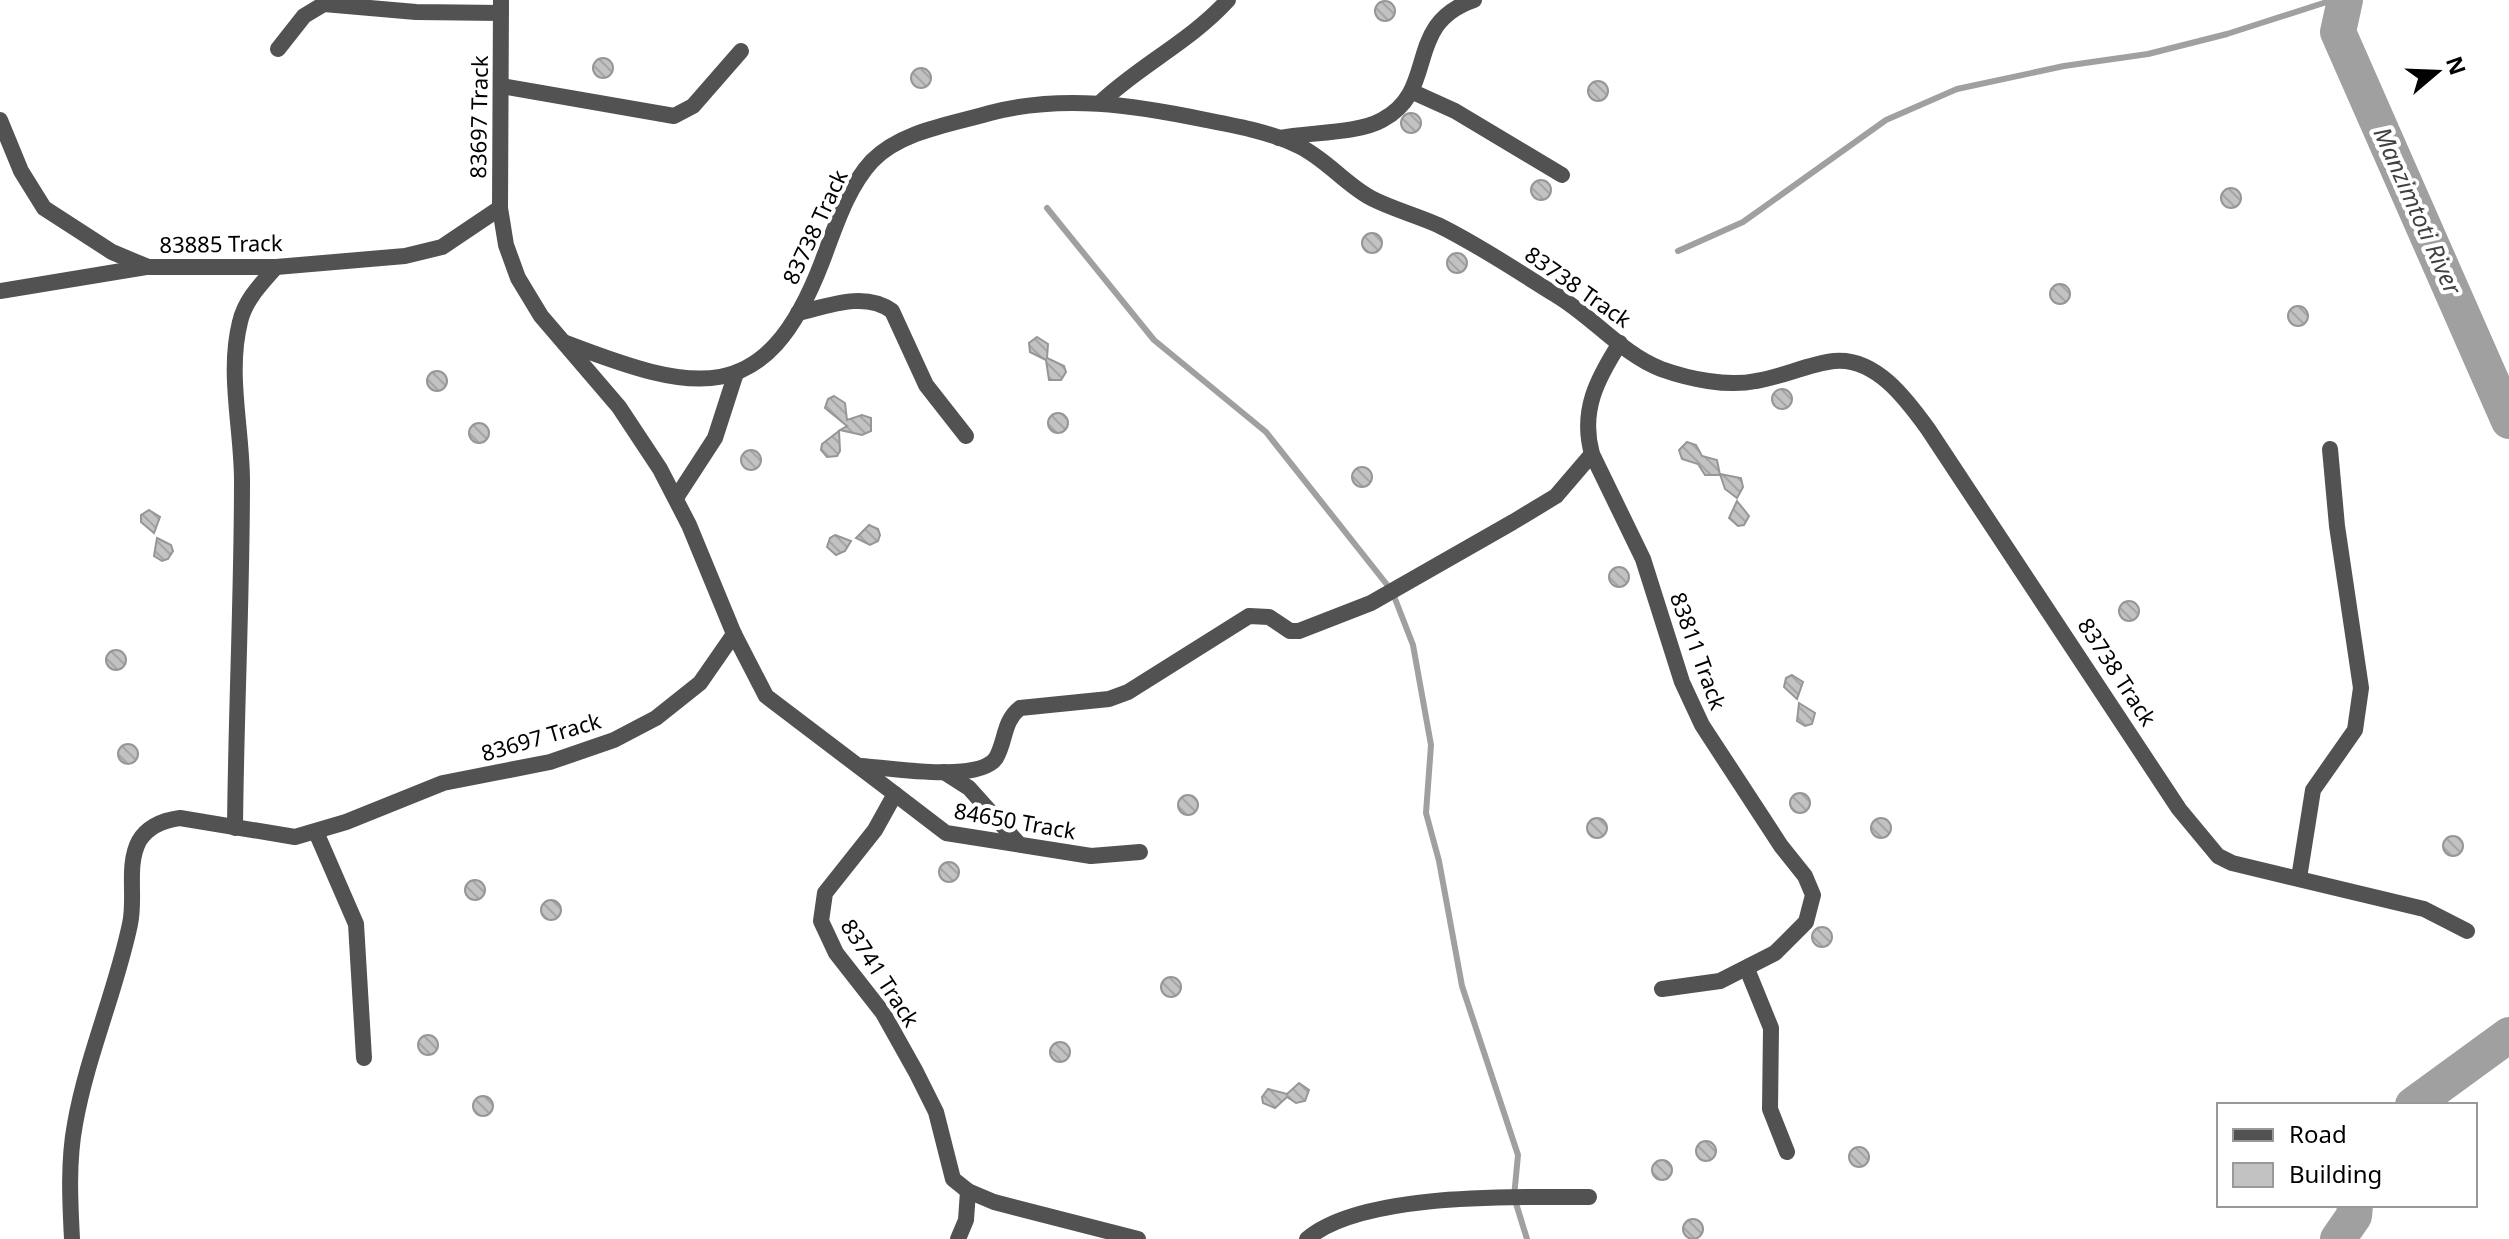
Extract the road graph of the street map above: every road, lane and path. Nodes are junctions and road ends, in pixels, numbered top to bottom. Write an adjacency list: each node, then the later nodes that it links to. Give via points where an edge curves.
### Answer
1 (1228, 0): 8 (street)
2 (1462, 2): 7 (street, via 1434,29)
3 (501, 7): 4 (street, via 416,12 324,4 304,16); 6 (street, 83697 Track)
4 (278, 49)
5 (741, 51): 6 (street, via 693,106 674,116)
6 (502, 86): 12 (street, 83697 Track)
7 (1413, 92): 10 (street, via 1391,115 1372,125); 11 (street)
8 (1100, 103): 10 (street, 83738 Track); 16 (street, 83738 Track, via 1003,110 914,135 883,152 848,198)
9 (0, 120): 13 (street, 83885 Track, via 21,171 44,208 112,252)
10 (1278, 138): 18 (street, 83738 Track, via 1312,154 1370,198 1475,246 1562,299)
11 (1562, 175)
12 (500, 208): 14 (street, 83885 Track, via 442,247 405,256); 17 (street, 83697 Track, via 518,278 541,316)
13 (148, 267): 14 (street, 83885 Track); 15 (street)
14 (276, 267): 28 (street, via 247,304 236,342 242,536)
15 (0, 291)
16 (798, 313): 19 (street, 83738 Track, via 767,353); 20 (street, via 861,300 883,304 892,311 926,385)
17 (566, 343): 19 (street, via 661,375 718,380); 23 (street, 83697 Track, via 619,407)
18 (1620, 343): 22 (street, 83811 Track, via 1589,401); 32 (street, 83738 Track, via 1656,367 1726,382 1760,381 1836,361 1857,364 1881,377 1901,393 1928,429 2200,838 2232,863)
19 (735, 376): 23 (street, via 715,438)
20 (966, 436)
21 (2330, 449): 32 (street, via 2337,526 2360,658 2361,701 2355,730 2313,790)
22 (1592, 454): 26 (street, via 1556,496 1371,603 1299,631 1269,617 1249,616 1128,692 1109,699 1020,708 1010,718 992,762 970,771); 34 (street, 83811 Track, via 1643,559 1682,682 1702,725 1811,888 1812,903 1799,931)
23 (676, 498): 24 (street, 83697 Track)
24 (734, 634): 25 (street, via 771,701); 29 (street, 83697 Track, via 688,695 614,740 550,762 443,783)
25 (862, 766): 26 (street); 27 (street)
26 (944, 772): 30 (street, via 969,788)
27 (895, 794): 30 (street, 84650 Track, via 942,832); 38 (street, 83741 Track, via 875,830 825,893 821,921 836,953 883,1013 916,1072 936,1112 953,1179)
28 (235, 828): 29 (street, 83697 Track, via 278,836); 40 (street, 83697 Track, via 171,819 139,841 131,922 75,1122)
29 (316, 832): 36 (street, via 356,924)
30 (1019, 844): 31 (street, 84650 Track, via 1091,856)
31 (1140, 852)
32 (2299, 878): 33 (street, 83738 Track, via 2424,909)
33 (2467, 931)
34 (1742, 972): 35 (street, 83811 Track, via 1720,981); 37 (street, via 1771,1028 1770,1109)
35 (1662, 989)
36 (364, 1058)
37 (1787, 1152)
38 (968, 1191): 41 (street); 42 (street)
39 (1589, 1197): 43 (street, via 1456,1199 1359,1212 1330,1222)
40 (72, 1239)
41 (958, 1239)
42 (1138, 1239)
43 (1307, 1239)

